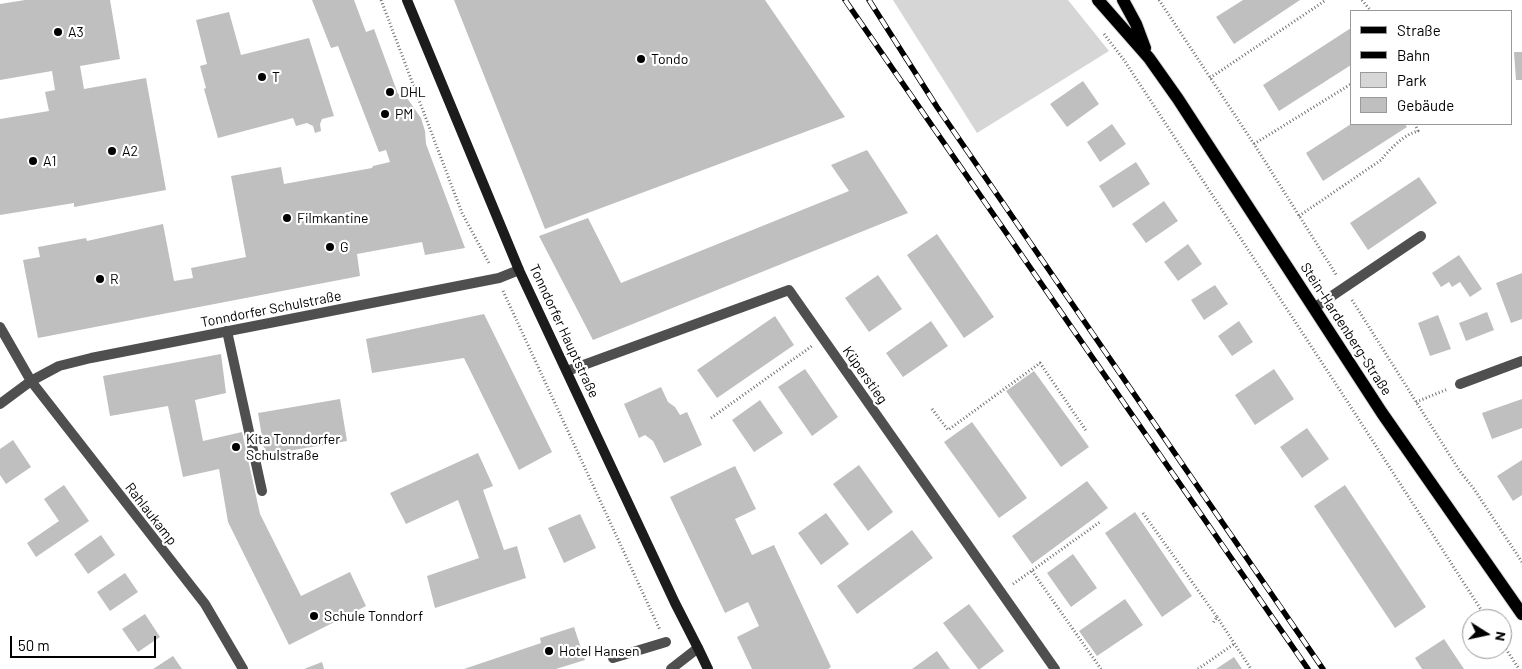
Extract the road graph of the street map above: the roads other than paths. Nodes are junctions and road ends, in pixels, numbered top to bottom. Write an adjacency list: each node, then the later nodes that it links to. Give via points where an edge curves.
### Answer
1 (407, 0): 6 (main road, Tonndorfer Hauptstraße)
2 (1098, 0): 4 (main road, Stein-Hardenberg-Straße)
3 (1123, 0): 4 (main road, Stein-Hardenberg-Straße)
4 (1148, 58): 7 (main road, Stein-Hardenberg-Straße)
5 (1421, 236): 7 (street)
6 (519, 270): 9 (street, Tonndorfer Schulstraße, via 497,279); 11 (main road, Tonndorfer Hauptstraße)
7 (1314, 308): 16 (main road, Stein-Hardenberg-Straße, via 1382,413)
8 (0, 327): 12 (street, Rahlaukamp)
9 (227, 332): 12 (street, Tonndorfer Schulstraße, via 91,358 59,366); 15 (street)
10 (1522, 361): 13 (street)
11 (567, 371): 18 (main road, Tonndorfer Hauptstraße); 23 (street, Küperstieg, via 789,290)
12 (31, 381): 14 (street, Tonndorfer Schulstraße); 20 (street, Rahlaukamp, via 205,604)
13 (1460, 384)
14 (0, 404)
15 (262, 491)
16 (1522, 614)
17 (666, 642): 19 (street)
18 (698, 648): 21 (street); 22 (main road, Tonndorfer Hauptstraße)
19 (613, 658)
20 (243, 669)
21 (671, 669)
22 (708, 669)
23 (1055, 669)

